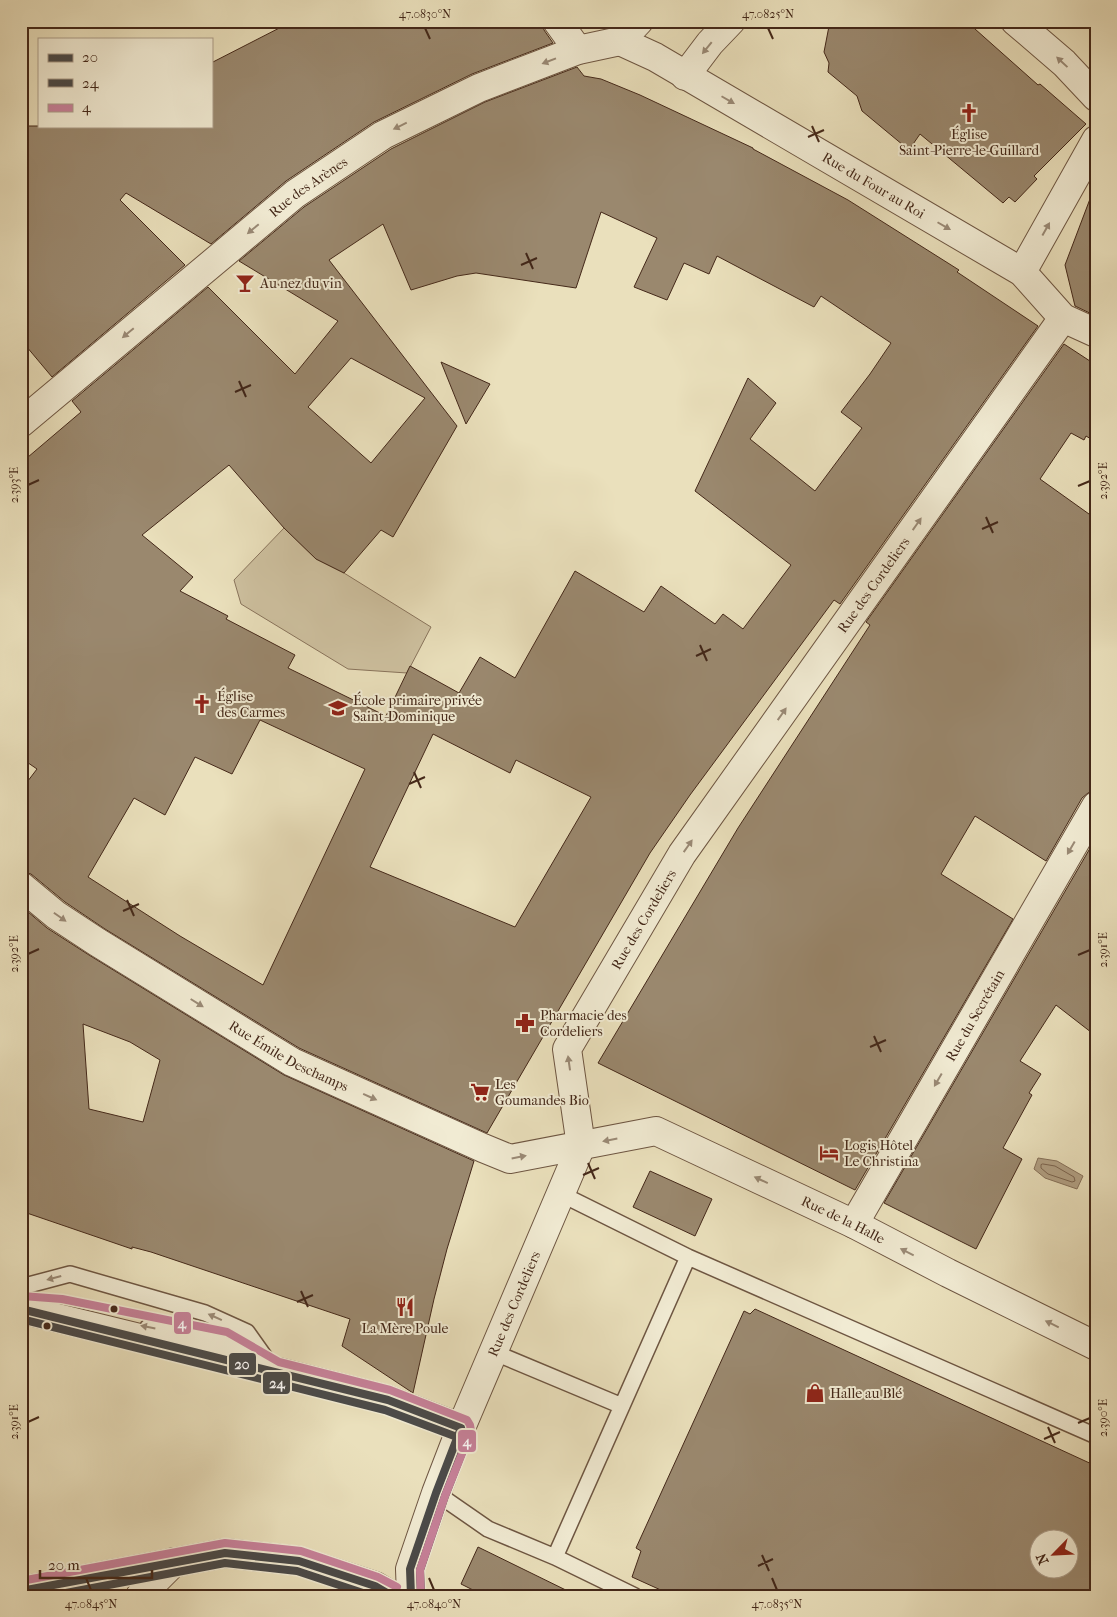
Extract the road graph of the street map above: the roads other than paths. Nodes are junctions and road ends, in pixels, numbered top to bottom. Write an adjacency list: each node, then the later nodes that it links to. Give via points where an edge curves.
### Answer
1 (557, 21): 6 (street)
2 (638, 21): 5 (street)
3 (731, 21): 7 (street, one-way to 7)
4 (1015, 21): 8 (street, one-way to 4, via 1064,63)
5 (620, 41): 6 (street, Rue des Arènes); 7 (street, Rue du Four au Roi)
6 (578, 50): 13 (street, Rue des Arènes, one-way to 13, via 479,88 383,135 295,194)
7 (685, 76): 10 (street, Rue du Four au Roi, one-way to 10)
8 (1096, 97)
9 (1096, 140): 10 (street, one-way to 9)
10 (1022, 272): 11 (street, Rue du Four au Roi)
11 (1063, 318): 12 (street); 16 (street, Rue des Cordeliers, one-way to 11, via 567,1049 682,854)
12 (1096, 333)
13 (21, 423)
14 (1096, 806): 18 (street, Rue du Secrétain, one-way to 18)
15 (21, 886): 16 (street, Rue Émile Deschamps, one-way to 16, via 97,942 292,1062 510,1159)
16 (581, 1146): 17 (street, Rue des Cordeliers); 18 (street, Rue de la Halle, one-way to 16, via 656,1131)
17 (561, 1194): 19 (lane); 23 (street, Rue des Cordeliers)
18 (854, 1224): 22 (street, Rue de la Halle, one-way to 18)
19 (688, 1257): 25 (lane); 27 (lane)
20 (21, 1287): 24 (lane, one-way to 20, via 247,1332 205,1313 70,1274)
21 (21, 1307): 24 (street, one-way to 21)
22 (1096, 1346)
23 (493, 1352): 25 (lane); 26 (street, Rue des Cordeliers)
24 (275, 1371): 26 (street, via 388,1400)
25 (622, 1406): 29 (lane)
26 (461, 1428): 28 (street, Rue des Cordeliers)
27 (1096, 1436)
28 (436, 1493): 29 (lane, via 488,1529); 34 (street, Rue des Cordeliers, via 410,1569)
29 (555, 1557): 35 (lane)
30 (174, 1562): 31 (street); 32 (street); 33 (street, via 224,1553 298,1560 375,1586)
31 (21, 1591)
32 (140, 1596)
33 (392, 1596)
34 (411, 1596)
35 (636, 1596)

